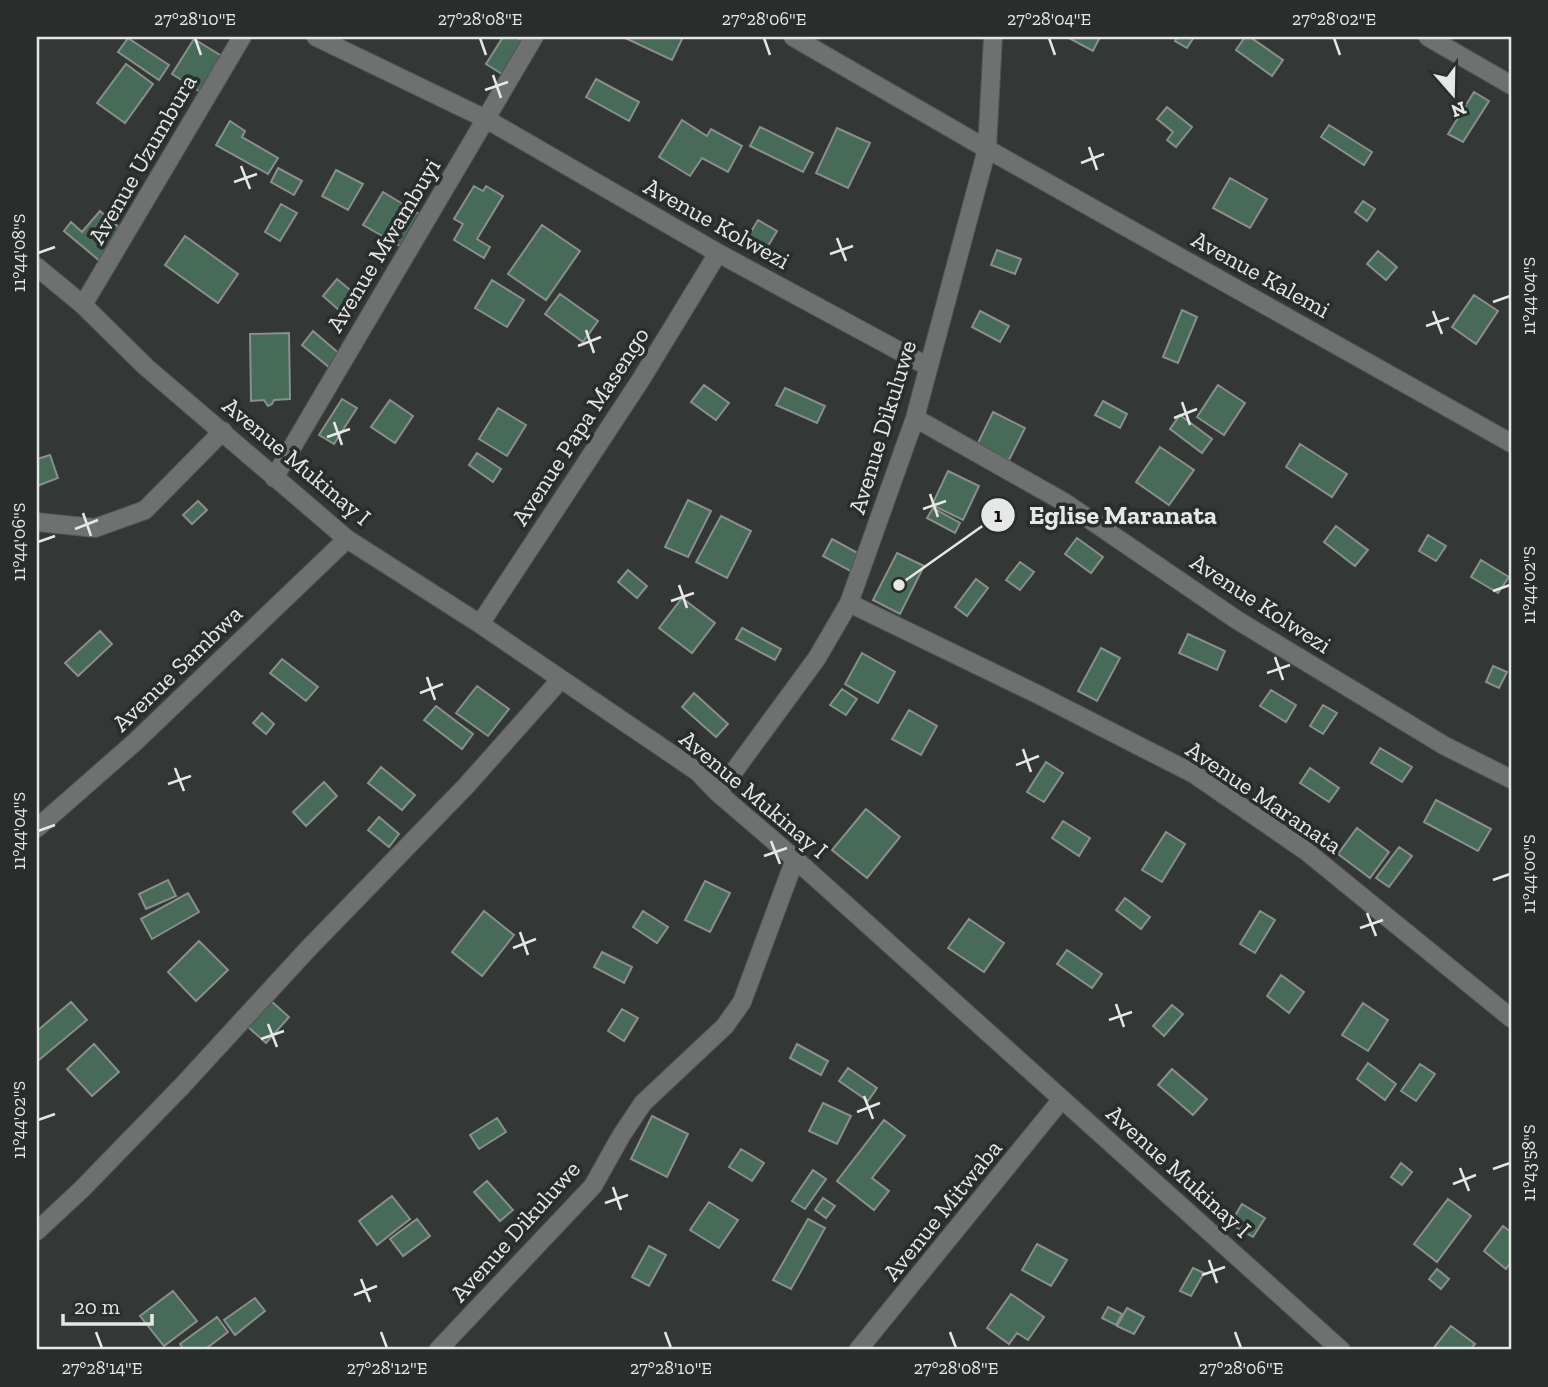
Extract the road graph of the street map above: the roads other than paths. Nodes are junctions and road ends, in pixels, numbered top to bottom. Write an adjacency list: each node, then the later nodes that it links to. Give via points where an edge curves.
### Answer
1 (242, 37): 12 (street, Avenue Uzumbura)
2 (316, 37): 8 (street, Avenue Kolwezi)
3 (534, 37): 8 (street, Avenue Mwambuyi)
4 (793, 37): 9 (street, Avenue Kalemi)
5 (993, 37): 9 (street, Avenue Dikuluwe)
6 (1428, 37): 7 (street)
7 (1511, 85)
8 (486, 119): 10 (street, Avenue Kolwezi); 17 (street, Avenue Mwambuyi)
9 (987, 149): 13 (street, Avenue Dikuluwe); 16 (street, Avenue Kalemi)
10 (718, 253): 13 (street, Avenue Kolwezi); 21 (street, Avenue Papa Masengo)
11 (37, 267): 12 (street, Avenue Mukinay I)
12 (83, 305): 15 (street, Avenue Mukinay I, via 146,367)
13 (927, 366): 14 (street, Avenue Dikuluwe)
14 (915, 418): 20 (street, Avenue Dikuluwe); 23 (street, Avenue Kolwezi, via 1065,502 1237,620 1446,746)
15 (223, 432): 17 (street, Avenue Mukinay I); 18 (street, via 145,510 96,528)
16 (1511, 443)
17 (274, 478): 19 (street, Avenue Mukinay I)
18 (37, 522)
19 (347, 539): 21 (street, Avenue Mukinay I); 25 (street, Avenue Sambwa, via 135,742)
20 (849, 603): 24 (street, Avenue Dikuluwe, via 817,659); 27 (street, Avenue Maranata, via 1194,774 1306,850)
21 (480, 624): 22 (street, Avenue Mukinay I)
22 (561, 679): 24 (street, Avenue Mukinay I, via 698,772); 29 (street, via 182,1086)
23 (1511, 779)
24 (718, 793): 26 (street, Avenue Mukinay I)
25 (37, 828)
26 (796, 859): 28 (street, Avenue Mukinay I); 30 (street, Avenue Dikuluwe, via 742,1002 725,1026 643,1103 593,1186)
27 (1511, 1018)
28 (1062, 1099): 31 (street, Avenue Mitwaba); 32 (street, Avenue Mukinay I)
29 (37, 1231)
30 (438, 1350)
31 (858, 1350)
32 (1341, 1350)

